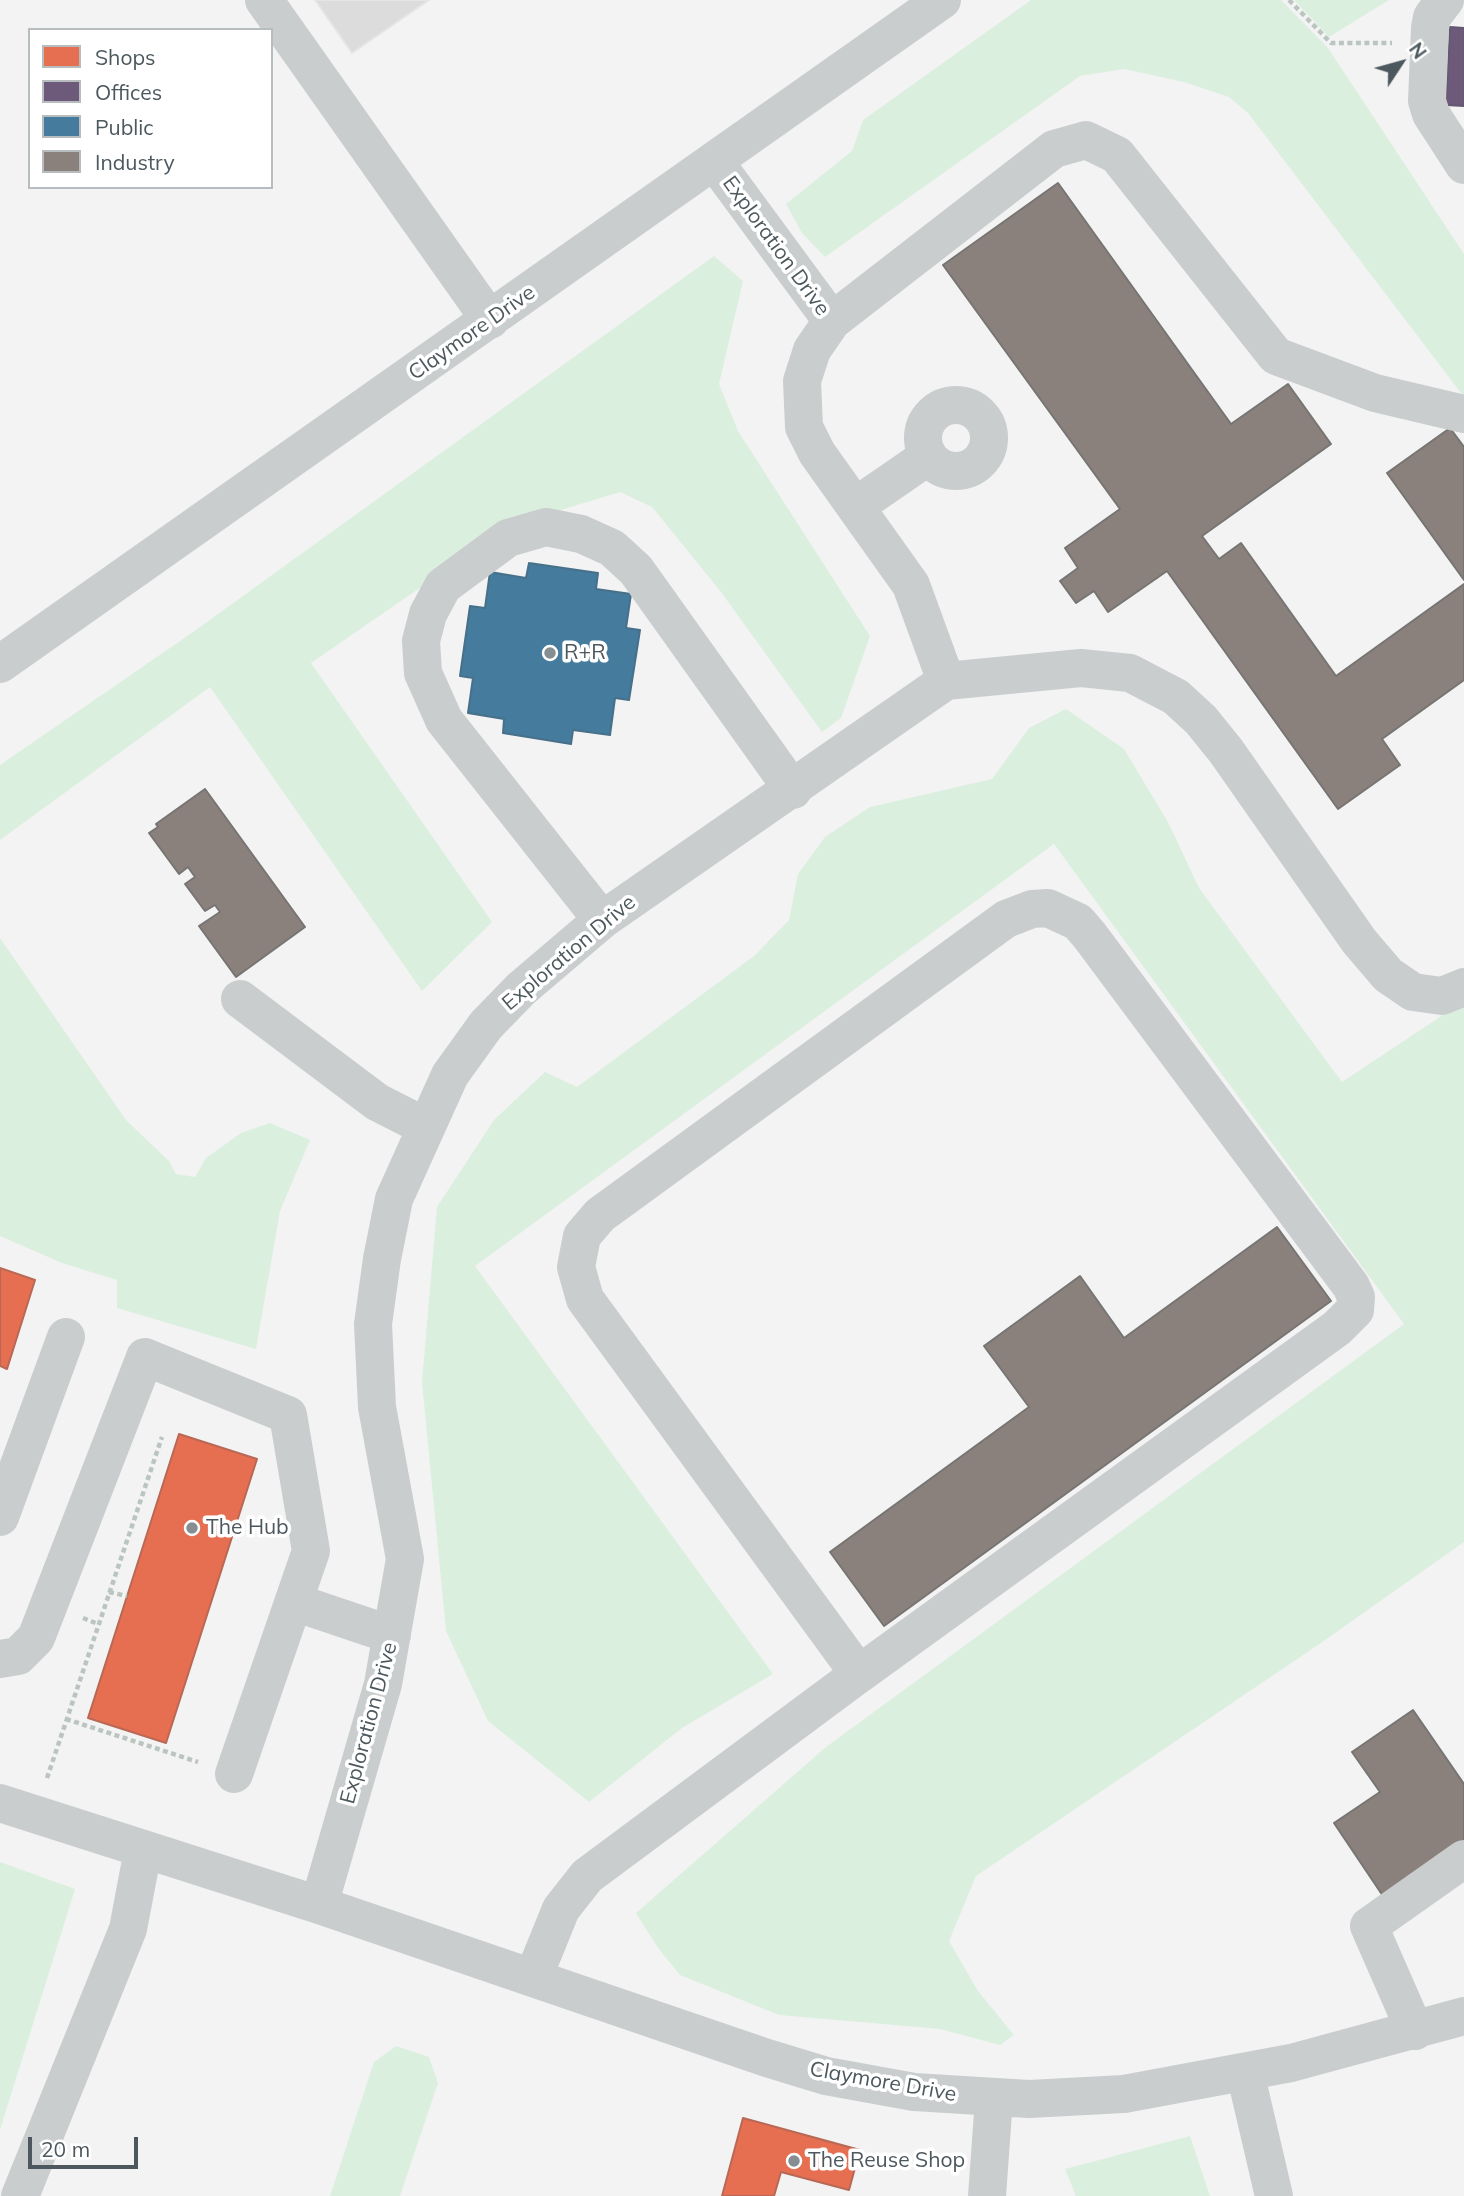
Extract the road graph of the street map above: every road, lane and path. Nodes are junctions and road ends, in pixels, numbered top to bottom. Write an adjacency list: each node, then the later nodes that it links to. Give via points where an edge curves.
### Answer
1 (264, 0): 8 (street)
2 (942, 0): 6 (street, Claymore Drive)
3 (1289, 0): 5 (path, via 1331,43)
4 (1445, 0): 5 (street, via 1433,17)
5 (1429, 43): 7 (street, via 1427,101)
6 (715, 162): 8 (street, Claymore Drive); 9 (street, Exploration Drive)
7 (1464, 165)
8 (490, 320): 13 (street, Claymore Drive)
9 (832, 321): 10 (street, via 1054,149 1086,140 1116,155 1276,356 1375,393); 12 (street, Exploration Drive, via 812,350 802,381 804,427)
10 (1464, 414)
11 (927, 457): 12 (street)
12 (856, 506): 14 (street, Exploration Drive, via 911,585)
13 (0, 664)
14 (946, 681): 15 (street, Exploration Drive); 17 (street, via 1082,668 1130,673 1176,696 1226,751 1359,941 1388,975 1413,992 1442,996)
15 (793, 790): 16 (street, Exploration Drive); 16 (street, via 636,570 612,548 581,534 546,527 509,538 443,586 428,614 421,641 423,673 444,720)
16 (601, 920): 19 (street, Exploration Drive, via 486,1025 450,1075)
17 (1464, 987)
18 (240, 999): 19 (street, via 377,1102)
19 (426, 1127): 27 (street, Exploration Drive, via 394,1199 373,1324 377,1407 405,1559)
20 (66, 1337): 22 (street)
21 (162, 1437): 24 (path)
22 (13, 1448): 23 (street)
23 (0, 1517)
24 (109, 1592): 25 (path); 30 (path)
25 (127, 1596)
26 (294, 1602): 27 (street); 28 (street, via 311,1551 288,1415 145,1357 36,1638 18,1656); 31 (street)
27 (392, 1635): 35 (street, Exploration Drive, via 383,1684)
28 (0, 1659)
29 (859, 1674): 29 (street, via 585,1299 579,1285 577,1250 590,1224 611,1207 1006,919 1018,912 1048,908 1063,912 1090,936 1351,1286 1355,1310 1337,1328); 36 (street, via 587,1876 561,1909)
30 (66, 1719): 31 (path); 32 (path)
31 (234, 1774)
32 (18, 1809): 33 (street)
33 (143, 1850): 35 (street); 42 (street, via 128,1929)
34 (1464, 1859): 38 (street, via 1369,1926)
35 (319, 1905): 36 (street, Claymore Drive)
36 (533, 1978): 40 (street, Claymore Drive, via 826,2076 914,2092)
37 (1464, 2016): 38 (street, Claymore Drive)
38 (1415, 2031): 39 (street, Claymore Drive)
39 (1245, 2072): 40 (street, Claymore Drive, via 1124,2094); 43 (street)
40 (994, 2099): 41 (street)
41 (992, 2186)
42 (20, 2196)
43 (1274, 2196)

